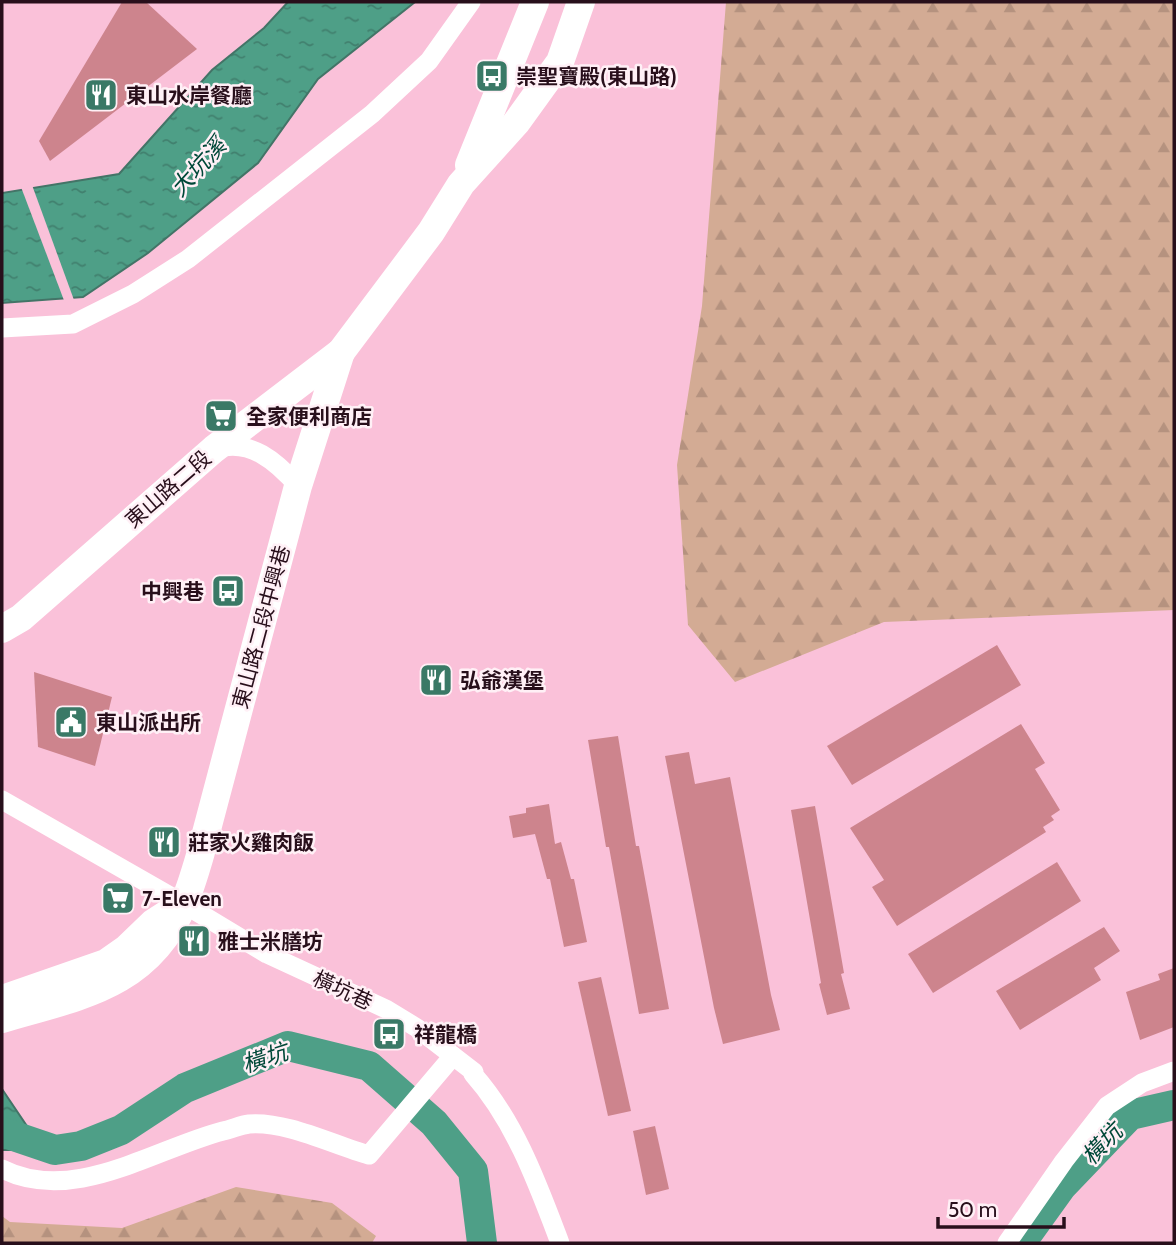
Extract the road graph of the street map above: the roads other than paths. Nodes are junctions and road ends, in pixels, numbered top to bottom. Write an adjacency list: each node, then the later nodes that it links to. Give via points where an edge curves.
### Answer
1 (471, 2): 5 (street, via 429,61 372,114 188,259 133,295 73,324)
2 (536, 2): 4 (main road, 東山路二段)
3 (581, 2): 4 (main road, 東山路二段, via 560,62 516,123)
4 (461, 184): 6 (main road, 東山路二段)
5 (2, 328)
6 (341, 352): 7 (main road, 東山路二段); 8 (main road, 東山路二段中興巷)
7 (214, 449): 8 (street, via 238,446 255,451 273,461); 9 (main road, 東山路二段)
8 (298, 486): 12 (main road, 東山路二段中興巷)
9 (12, 624): 10 (main road, 東山路二段)
10 (2, 650)
11 (2, 800): 12 (street, 橫坑巷)
12 (184, 904): 13 (main road, via 153,923 106,963); 14 (main road, 東山路二段中興巷, via 169,931 135,970 85,994); 15 (street, 橫坑巷, via 267,954 386,1009)
13 (2, 999)
14 (2, 1018)
15 (453, 1056): 17 (street, via 369,1155 294,1129 250,1124 74,1180 18,1177); 18 (street, 橫坑巷, via 474,1072 492,1095 536,1181)
16 (1174, 1070): 19 (street, via 1142,1083 1107,1106)
17 (2, 1169)
18 (560, 1243)
19 (1007, 1243)

